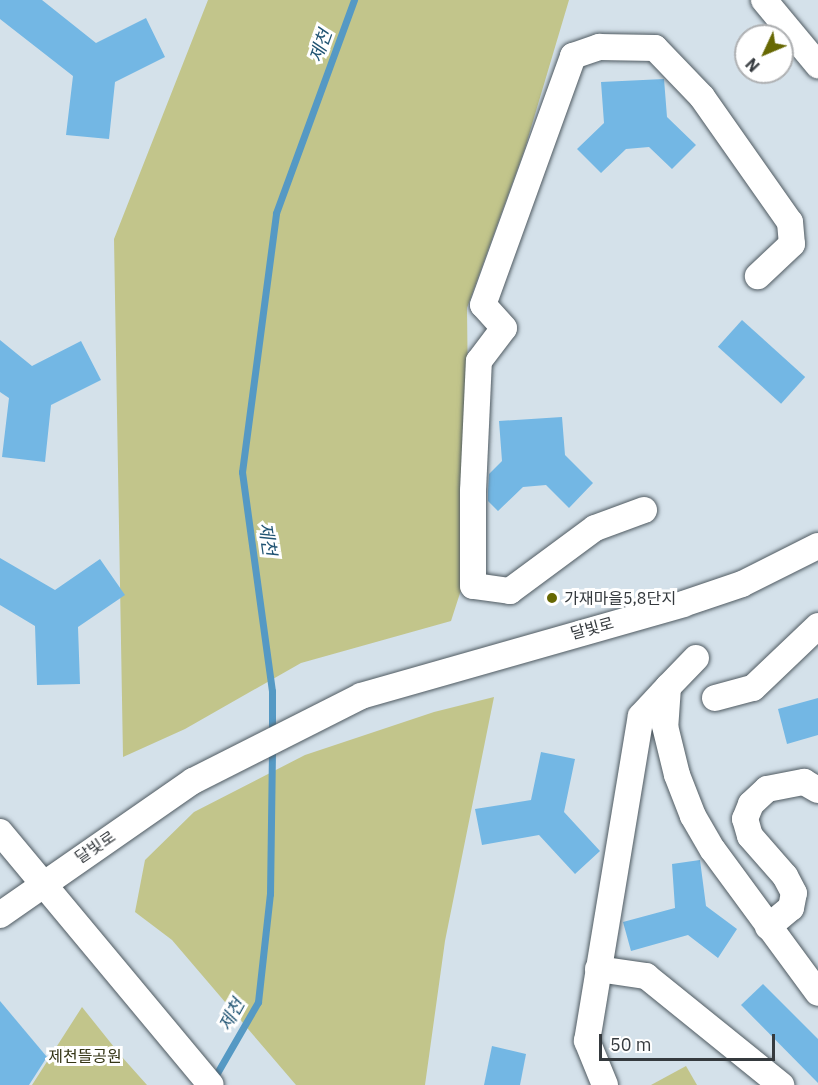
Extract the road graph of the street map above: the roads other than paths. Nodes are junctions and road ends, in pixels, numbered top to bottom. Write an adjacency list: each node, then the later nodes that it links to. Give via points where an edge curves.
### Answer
1 (764, 0): 2 (street)
2 (818, 65)
3 (758, 276): 4 (street, via 792,244 790,222 702,97 655,48 599,47 573,56 483,305 504,328 479,360 473,586 510,591 595,528)
4 (644, 510)
5 (818, 546): 12 (street, 달빛로, via 742,584 683,604 362,696 193,781)
6 (818, 626): 9 (street, via 753,688)
7 (696, 658): 8 (street)
8 (668, 687): 14 (street, via 665,726 677,775 693,816); 15 (street, via 641,716)
9 (715, 698)
10 (818, 790): 14 (street, via 804,782 767,789 751,804 745,819 750,836 785,876 794,893 791,908)
11 (0, 832): 12 (street)
12 (42, 883): 13 (street, 달빛로); 17 (street)
13 (0, 915)
14 (768, 927): 16 (street)
15 (598, 969): 18 (street, via 587,1041); 19 (street, via 646,976)
16 (818, 993)
17 (211, 1085)
18 (605, 1085)
19 (781, 1085)

